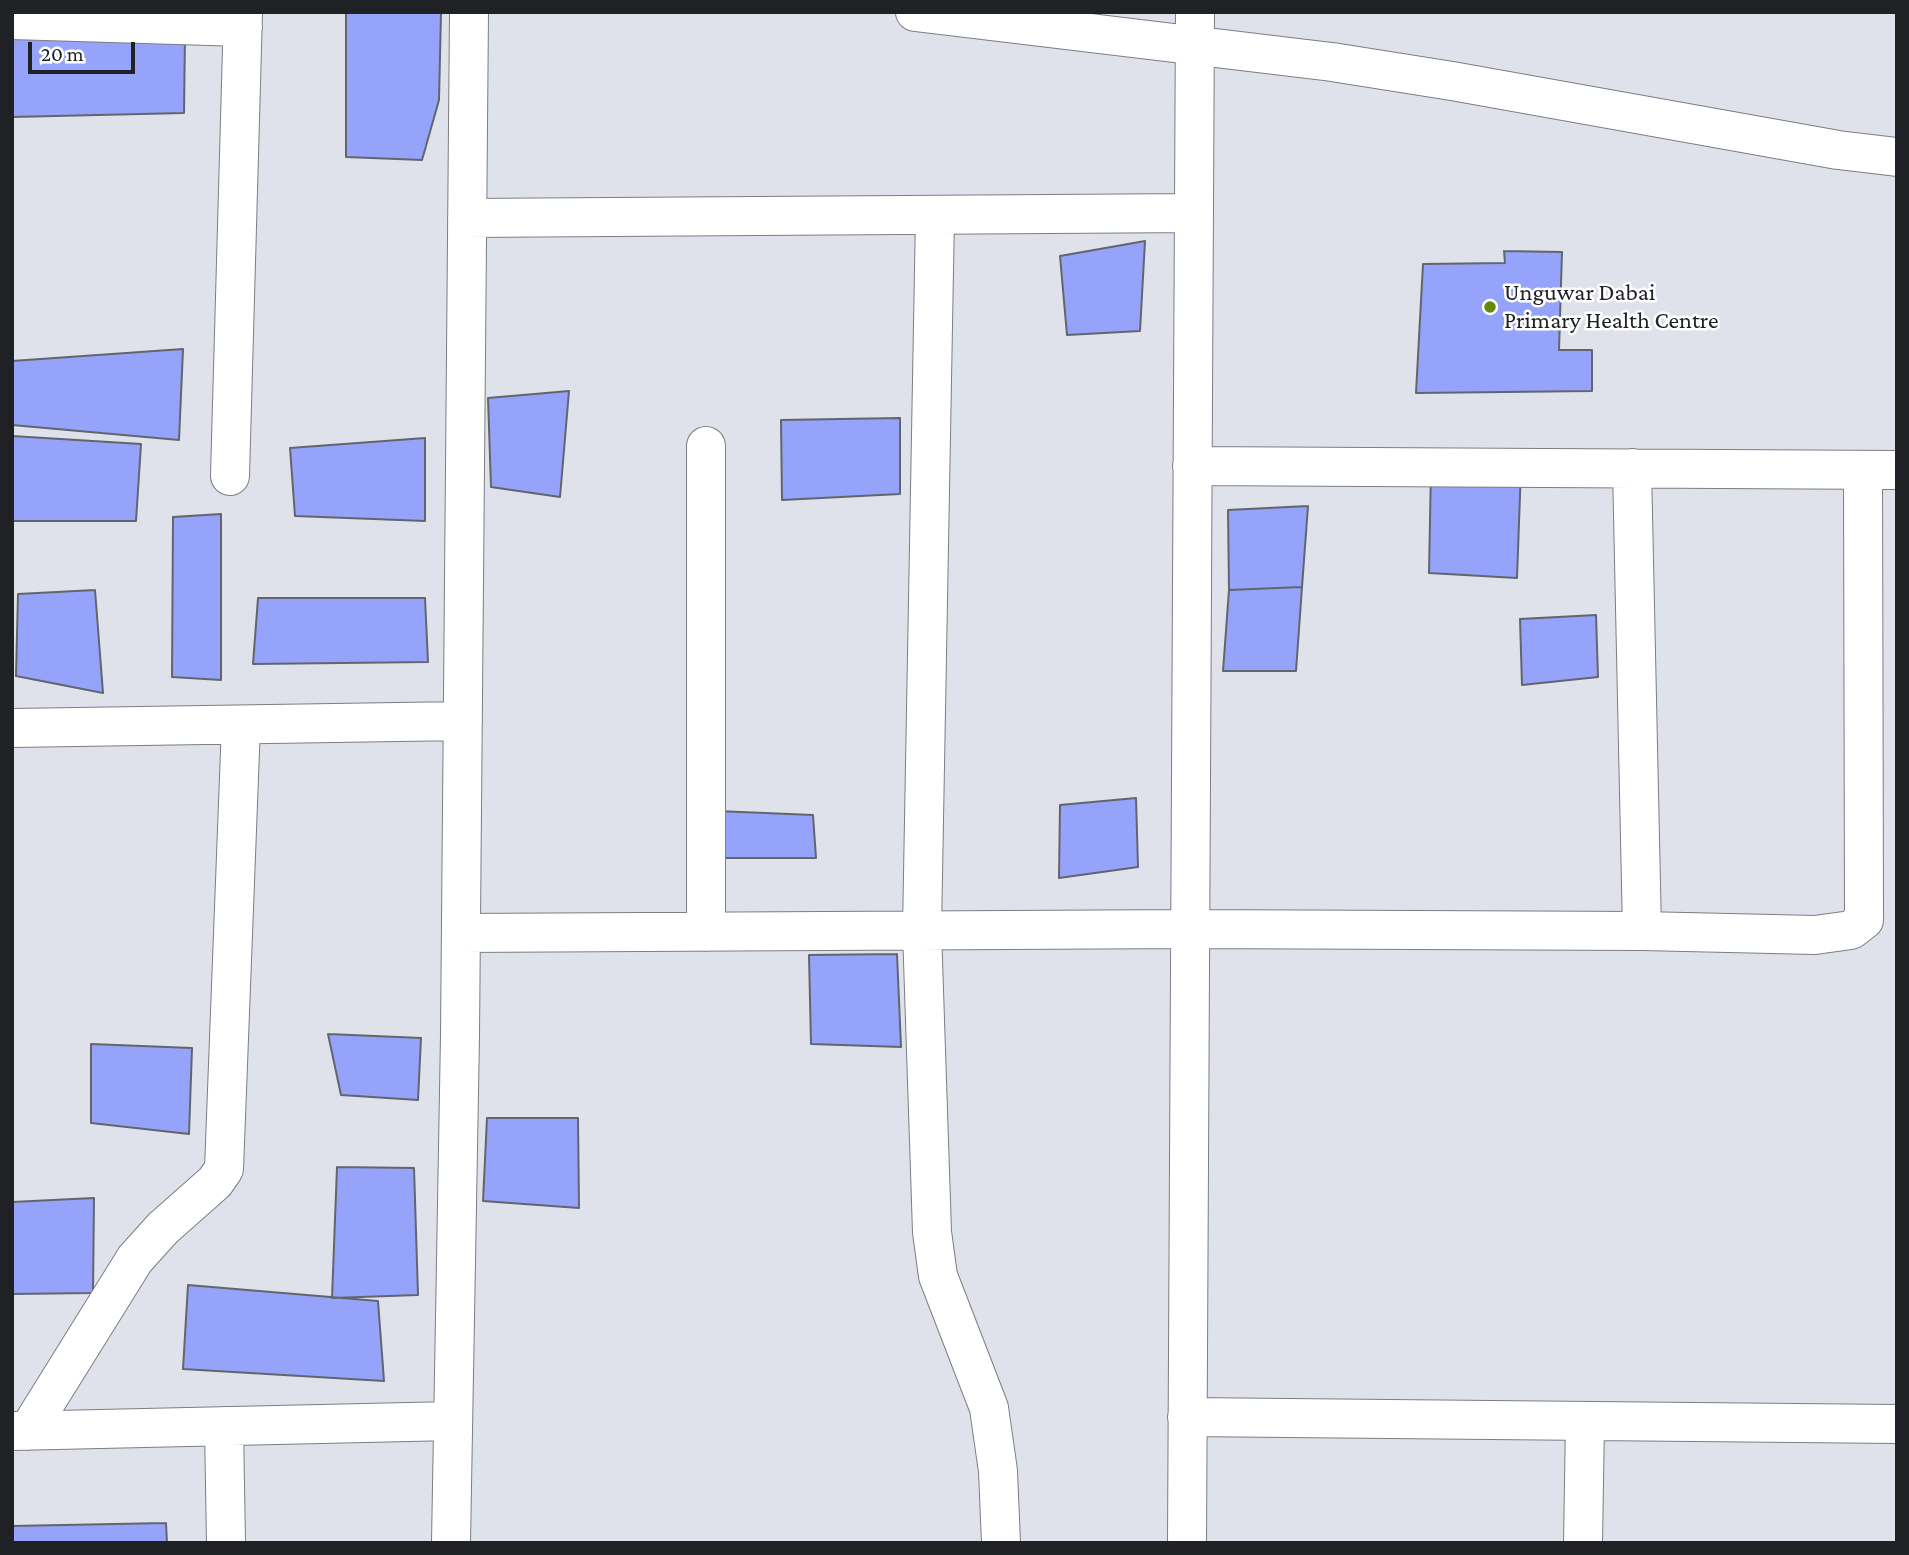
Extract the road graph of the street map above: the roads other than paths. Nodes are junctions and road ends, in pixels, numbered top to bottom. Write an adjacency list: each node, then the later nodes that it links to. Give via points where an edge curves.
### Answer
1 (469, 12): 9 (street)
2 (915, 12): 5 (street, via 1014,26)
3 (12, 20): 4 (street)
4 (243, 20): 14 (street)
5 (1195, 28): 6 (street, via 1452,81); 7 (street)
6 (1897, 157)
7 (1194, 213): 8 (street); 11 (street)
8 (935, 215): 9 (street); 19 (street)
9 (467, 218): 15 (street)
10 (706, 446): 21 (street)
11 (1192, 466): 12 (street); 18 (street)
12 (1632, 468): 13 (street); 20 (street)
13 (1880, 470): 20 (street, via 1864,920 1851,930 1815,935)
14 (230, 477)
15 (463, 721): 16 (street); 22 (street)
16 (241, 725): 17 (street); 28 (street, via 224,1168 135,1259)
17 (12, 728)
18 (1189, 929): 19 (street); 20 (street); 23 (street)
19 (922, 930): 21 (street); 31 (street, via 937,1276 989,1408)
20 (1642, 930)
21 (706, 932): 22 (street)
22 (461, 933): 25 (street)
23 (1188, 1417): 24 (street); 32 (street)
24 (1585, 1421): 26 (street); 33 (street)
25 (453, 1422): 27 (street); 30 (street)
26 (1897, 1424)
27 (223, 1426): 28 (street); 29 (street)
28 (20, 1431)
29 (226, 1543)
30 (451, 1543)
31 (1001, 1543)
32 (1187, 1543)
33 (1583, 1543)

